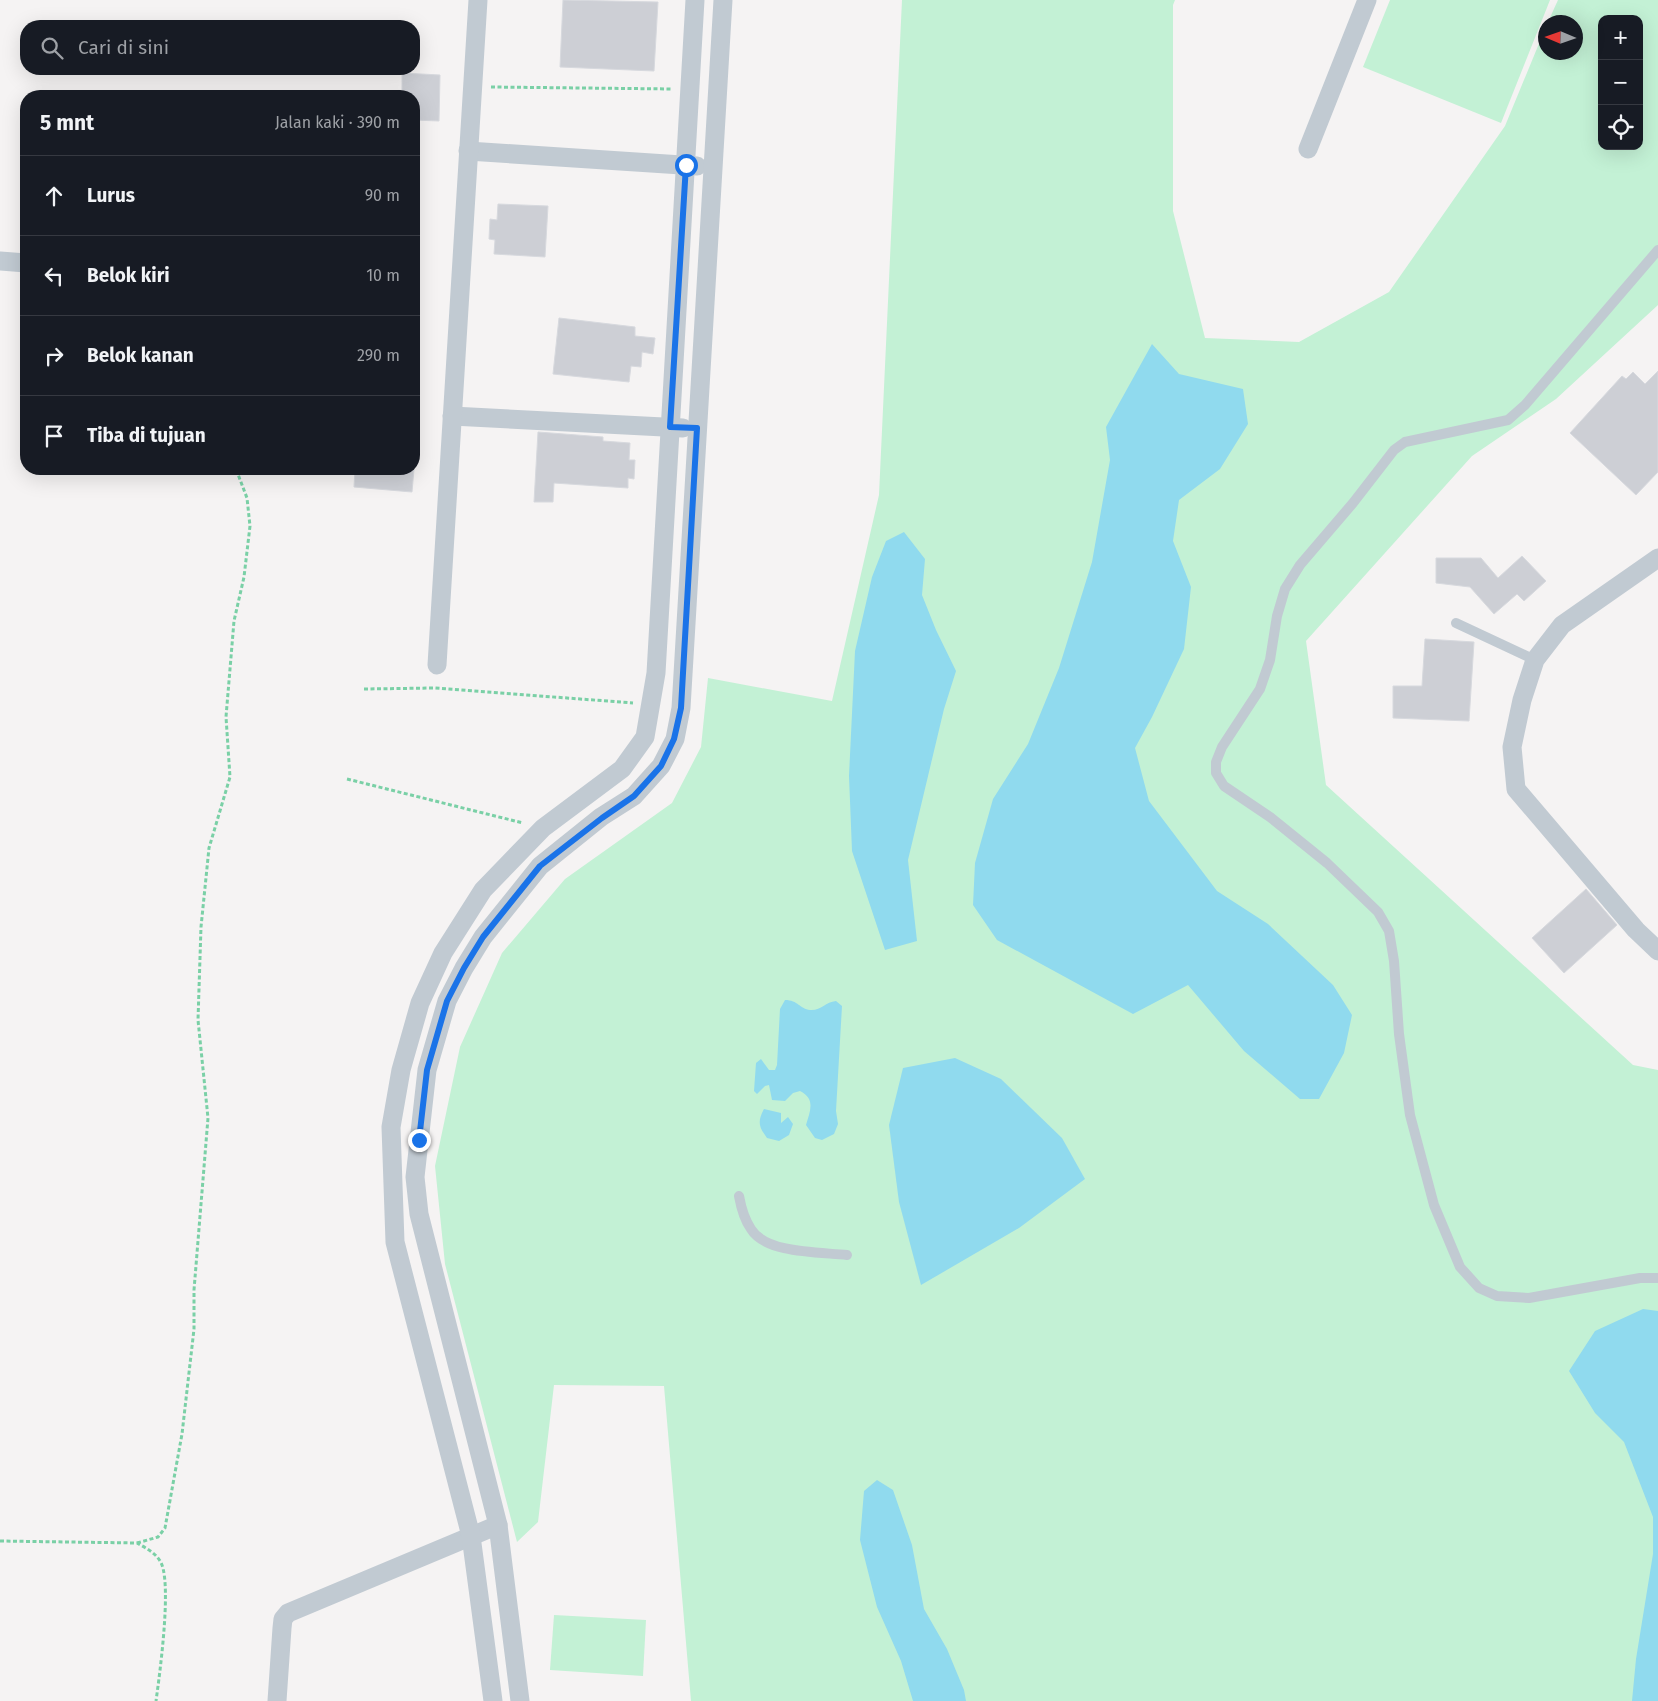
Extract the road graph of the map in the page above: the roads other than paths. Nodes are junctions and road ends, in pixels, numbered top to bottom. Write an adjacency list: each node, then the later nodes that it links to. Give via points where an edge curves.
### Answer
1 (478, 0): 6 (street)
2 (695, 0): 7 (street)
3 (723, 0): 8 (street)
4 (1367, 0): 5 (street)
5 (1308, 149)
6 (468, 151): 7 (street); 12 (street)
7 (686, 165): 8 (street); 13 (street)
8 (713, 166): 14 (street)
9 (1658, 250): 22 (lane, via 1525,405 1508,420 1405,442 1394,450 1300,565 1285,589 1270,660 1260,689 1222,747 1216,773 1224,786 1270,817 1327,863 1378,912 1389,931 1410,1115 1434,1205 1460,1266 1479,1288 1497,1296 1529,1298 1640,1278)
10 (0, 261): 11 (street)
11 (20, 263)
12 (452, 416): 13 (street); 18 (street)
13 (670, 427): 14 (street); 24 (street, via 656,674 645,737 622,770 543,828 482,890 442,953 420,1003 401,1070 391,1127 395,1242)
14 (697, 428): 23 (street, via 681,708 674,739 661,766 634,796 540,866 483,937 447,1001 427,1070 415,1177 419,1214)
15 (1658, 558): 17 (street, via 1562,626)
16 (1456, 623): 17 (lane)
17 (1535, 660): 19 (street, via 1512,747 1516,789 1636,930)
18 (437, 665)
19 (1658, 951)
20 (739, 1196): 21 (lane, via 751,1231 765,1241 779,1248)
21 (847, 1255)
22 (1658, 1278)
23 (498, 1525): 24 (street); 27 (street)
24 (471, 1536): 25 (street, via 288,1613 282,1628); 26 (street)
25 (277, 1701)
26 (493, 1701)
27 (520, 1701)

